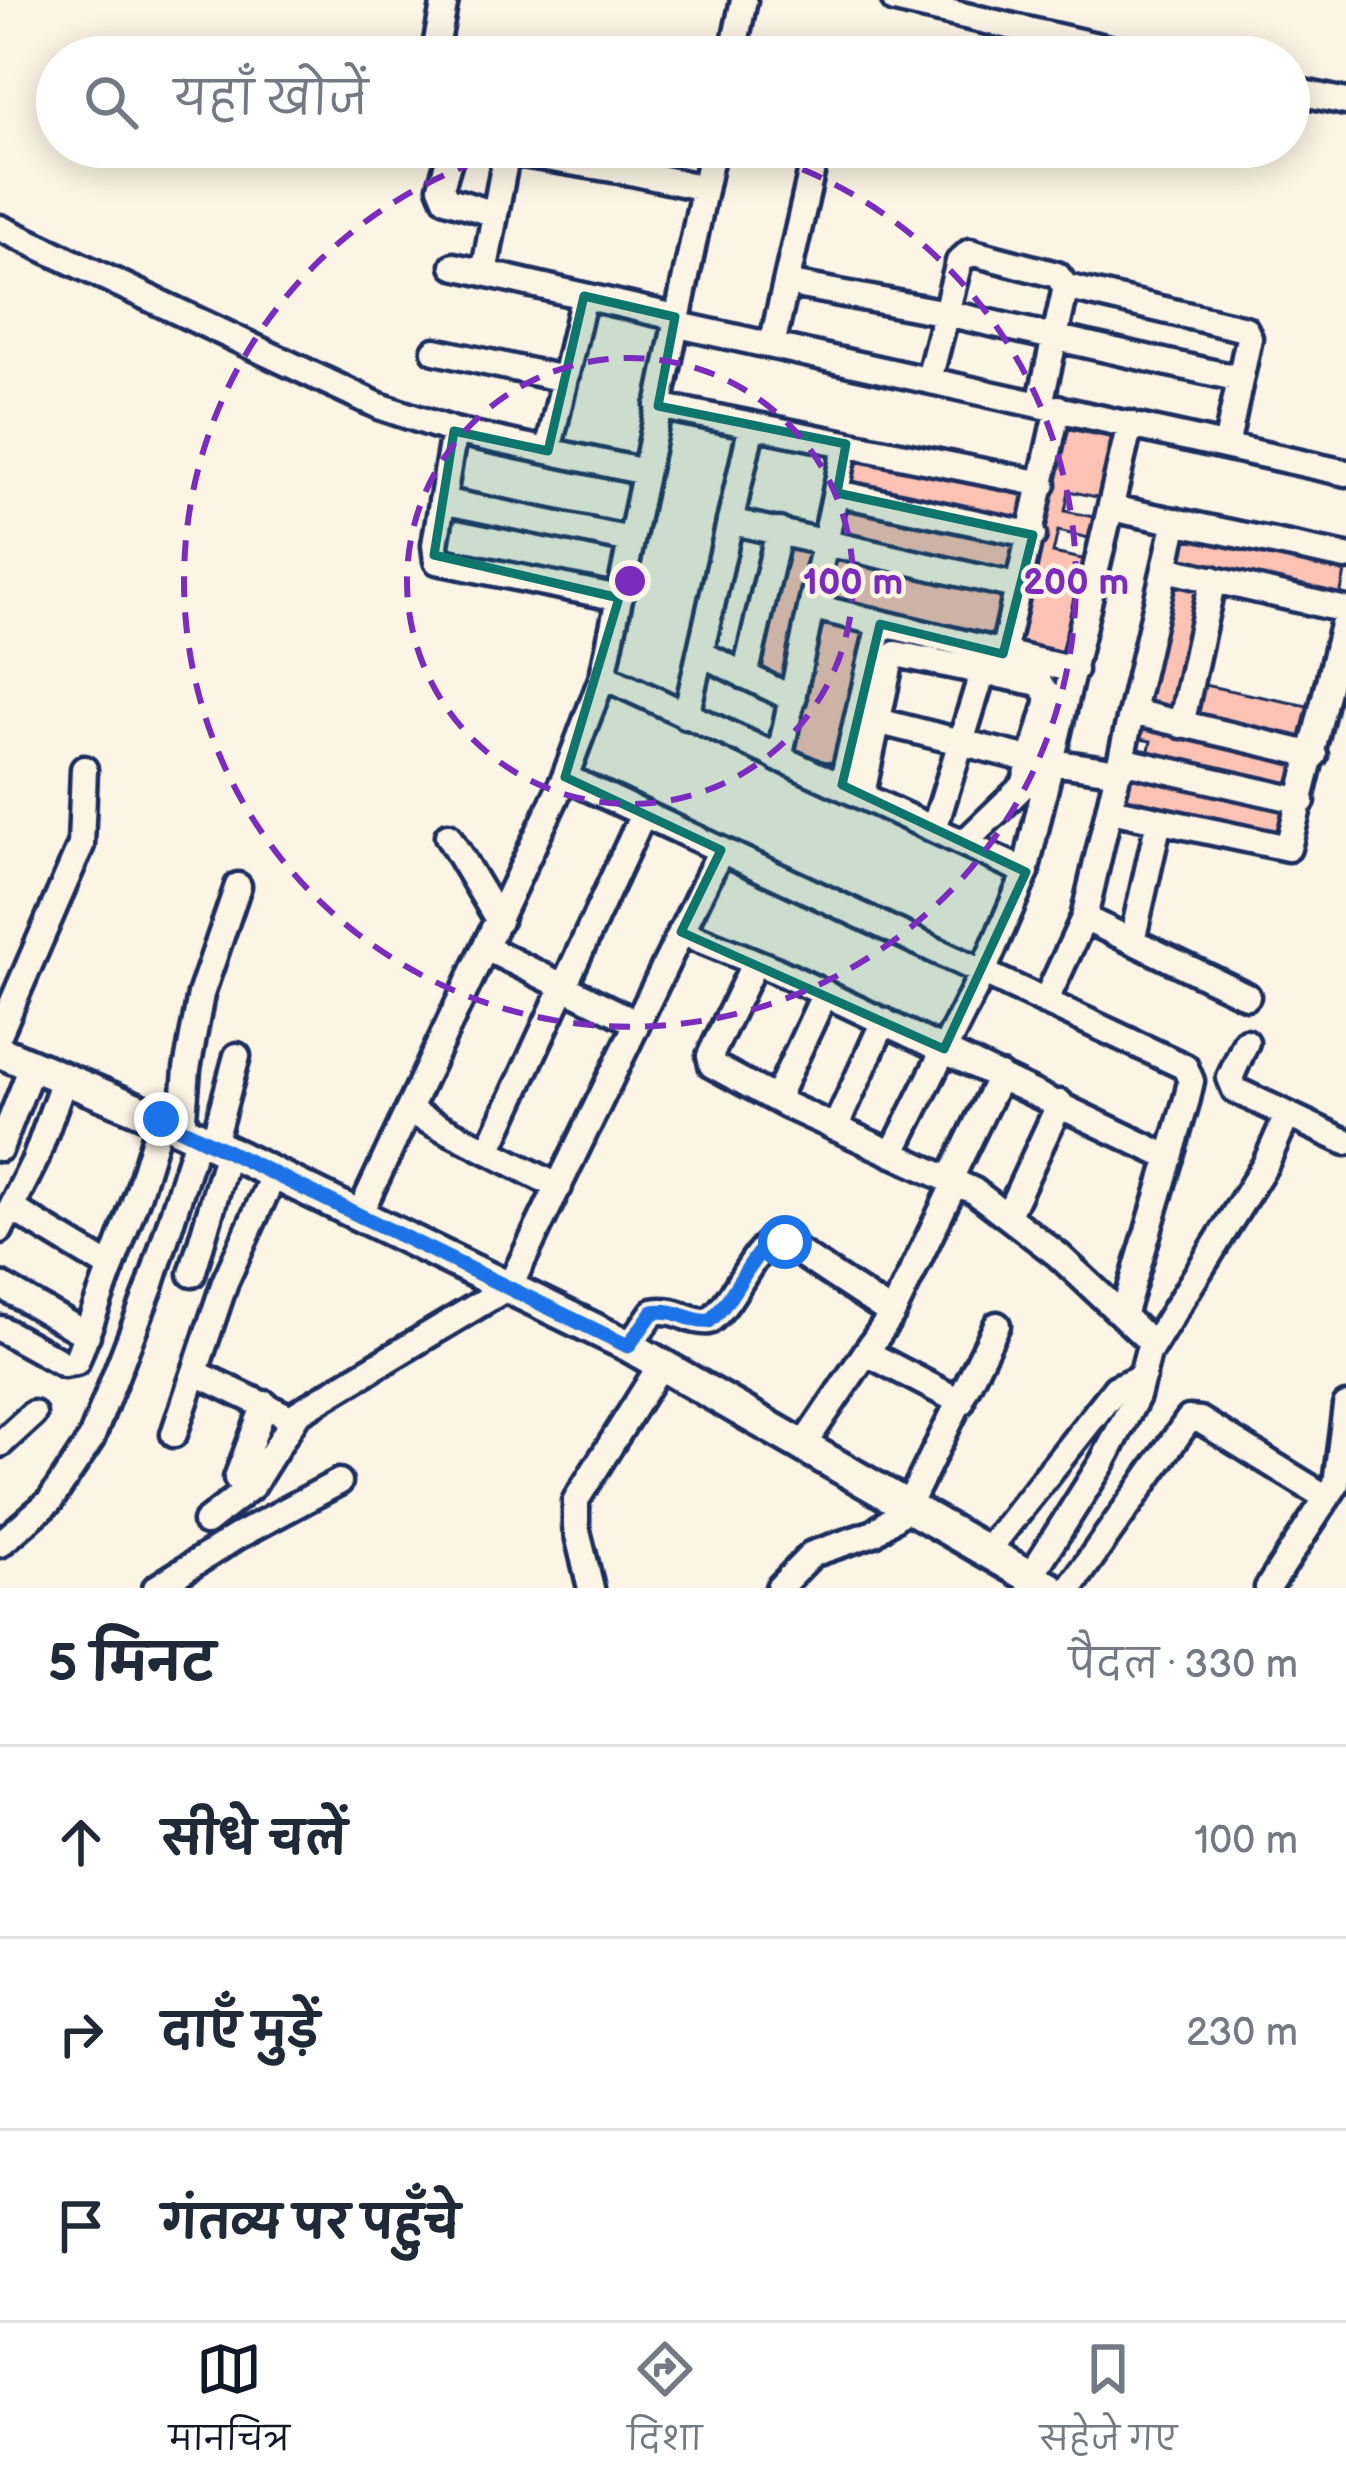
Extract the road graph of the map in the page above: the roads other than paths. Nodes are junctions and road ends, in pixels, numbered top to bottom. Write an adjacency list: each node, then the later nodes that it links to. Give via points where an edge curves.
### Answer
1 (446, 0): 5 (street)
2 (744, 0): 6 (street)
3 (895, 0): 4 (street)
4 (998, 11): 7 (street)
5 (438, 36)
6 (736, 36)
7 (1078, 36)
8 (1310, 94): 9 (street)
9 (1346, 101)
10 (447, 168): 16 (street, via 446,199)
11 (504, 168): 16 (street)
12 (606, 168): 15 (street)
13 (708, 168): 15 (street)
14 (812, 168): 20 (street)
15 (704, 188): 24 (street)
16 (495, 214): 19 (street)
17 (0, 228): 35 (street, via 379,406)
18 (454, 266): 19 (street)
19 (484, 273): 22 (street)
20 (786, 283): 23 (street); 26 (street)
21 (1066, 286): 23 (street, via 1057,275 970,252 958,262); 25 (street); 30 (street, via 1239,326 1249,338)
22 (584, 296): 24 (street); 28 (street)
23 (946, 313): 25 (street); 29 (street)
24 (674, 320): 26 (street); 31 (street)
25 (1054, 337): 30 (street); 32 (street)
26 (772, 345): 29 (street)
27 (435, 351): 28 (street)
28 (564, 379): 38 (street)
29 (929, 379): 32 (street)
30 (1240, 379): 37 (street)
31 (658, 406): 34 (street); 39 (street)
32 (1049, 406): 33 (street); 41 (street)
33 (1130, 424): 37 (street); 44 (street)
34 (752, 425): 36 (street); 45 (street)
35 (454, 430): 38 (street); 43 (street)
36 (846, 444): 41 (street); 42 (street)
37 (1226, 446): 40 (street)
38 (548, 451): 39 (street)
39 (645, 472): 49 (street)
40 (1346, 473)
41 (1042, 484): 48 (street)
42 (837, 493): 48 (street); 50 (street)
43 (442, 501): 49 (street); 55 (street, via 434,555 441,563)
44 (1111, 508): 46 (street); 61 (street)
45 (730, 521): 47 (street); 59 (street)
46 (1176, 521): 51 (street); 52 (street)
47 (779, 531): 50 (street); 64 (street)
48 (1033, 535): 54 (street)
49 (631, 540): 55 (street)
50 (827, 543): 54 (street); 56 (street)
51 (1346, 556)
52 (1166, 568): 53 (street); 66 (street)
53 (1213, 579): 57 (street); 69 (street)
54 (1020, 586): 60 (street)
55 (620, 598): 63 (street)
56 (814, 607): 58 (street); 65 (street)
57 (1346, 611): 71 (street)
58 (880, 624): 60 (street); 77 (street)
59 (700, 653): 64 (street); 67 (street)
60 (1003, 654): 61 (street)
61 (1074, 670): 73 (street)
62 (983, 671): 68 (street, via 896,654); 70 (street); 73 (street, via 1039,683 1048,694)
63 (603, 676): 67 (street); 76 (street)
64 (746, 676): 65 (street)
65 (793, 699): 72 (street)
66 (1132, 712): 69 (street); 74 (street)
67 (686, 716): 72 (street)
68 (877, 721): 70 (street); 77 (street)
69 (1181, 725): 71 (street)
70 (961, 743): 73 (street); 82 (street)
71 (1314, 755): 78 (street)
72 (779, 759): 77 (street)
73 (1042, 761): 74 (street); 84 (street); 86 (street)
74 (1120, 766): 78 (street); 79 (street)
75 (84, 770): 101 (street, via 81,845)
76 (565, 777): 80 (street); 89 (street)
77 (852, 790): 82 (street)
78 (1302, 802): 81 (street, via 1284,849)
79 (1111, 810): 81 (street); 88 (street)
80 (643, 814): 85 (street); 95 (street)
81 (1159, 821): 91 (street)
82 (934, 829): 84 (street)
83 (448, 836): 89 (street)
84 (964, 843): 86 (street)
85 (721, 850): 90 (street); 94 (street)
86 (1026, 872): 94 (street)
87 (238, 886): 114 (street, via 201,994 187,1069)
88 (1084, 918): 91 (street); 98 (street)
89 (499, 921): 92 (street)
90 (681, 932): 93 (street); 100 (street)
91 (1132, 941): 97 (street)
92 (486, 948): 95 (street); 111 (street)
93 (755, 962): 96 (street); 109 (street, via 710,1061)
94 (983, 972): 98 (street); 103 (street)
95 (563, 986): 100 (street); 117 (street)
96 (825, 993): 99 (street); 109 (street)
97 (1247, 996)
98 (1045, 1002): 119 (street, via 1190,1073)
99 (884, 1021): 103 (street); 113 (street)
100 (637, 1023): 122 (street)
101 (0, 1032)
102 (1246, 1042): 112 (street, via 1231,1085)
103 (944, 1049): 107 (street); 118 (street)
104 (0, 1052): 106 (main road)
105 (237, 1055): 114 (street)
106 (33, 1064): 108 (main road); 116 (street)
107 (1000, 1076): 110 (street); 121 (street)
108 (65, 1077): 114 (main road); 125 (street)
109 (776, 1100): 113 (street)
110 (1060, 1103): 119 (street); 124 (street)
111 (410, 1111): 117 (street); 123 (street)
112 (1287, 1116): 115 (street); 135 (street)
113 (835, 1128): 118 (street)
114 (197, 1136): 120 (main road); 126 (street); 127 (street); 154 (street, via 91,1439 50,1501)
115 (1346, 1142)
116 (0, 1148)
117 (488, 1150): 122 (street)
118 (892, 1154): 121 (street)
119 (1170, 1158): 131 (street)
120 (274, 1174): 123 (main road); 139 (street, via 225,1282)
121 (952, 1182): 124 (street); 130 (street)
122 (559, 1187): 129 (street)
123 (360, 1213): 129 (main road)
124 (1008, 1215): 131 (street)
125 (6, 1220): 126 (street)
126 (111, 1268): 134 (street)
127 (192, 1274)
128 (0, 1285): 134 (street)
129 (510, 1286): 136 (main road); 145 (street)
130 (892, 1314): 136 (street, via 777,1238 709,1321 653,1312); 137 (street)
131 (1123, 1316): 135 (street)
132 (997, 1325): 141 (street)
133 (1, 1329): 134 (street, via 70,1365)
134 (88, 1335)
135 (1153, 1344): 140 (street)
136 (628, 1346): 138 (main road)
137 (867, 1353): 141 (street); 148 (street)
138 (662, 1363): 148 (main road); 158 (street, via 576,1500)
139 (196, 1373): 142 (street); 146 (street)
140 (1143, 1376): 155 (street, via 1116,1388); 156 (street)
141 (961, 1402): 152 (street)
142 (265, 1404): 145 (street); 149 (street)
143 (1346, 1406): 151 (street, via 1341,1468)
144 (33, 1414): 147 (street)
145 (293, 1419): 153 (street, via 252,1486)
146 (174, 1434)
147 (0, 1444)
148 (802, 1447): 152 (main road)
149 (237, 1478)
150 (339, 1482): 157 (street)
151 (1328, 1498): 156 (street, via 1190,1419); 160 (street)
152 (907, 1508): 155 (main road); 159 (street, via 874,1533 812,1554)
153 (206, 1522)
154 (0, 1544)
155 (987, 1551): 156 (main road)
156 (1048, 1585)
157 (156, 1588)
158 (591, 1588)
159 (779, 1588)
160 (1268, 1588)

